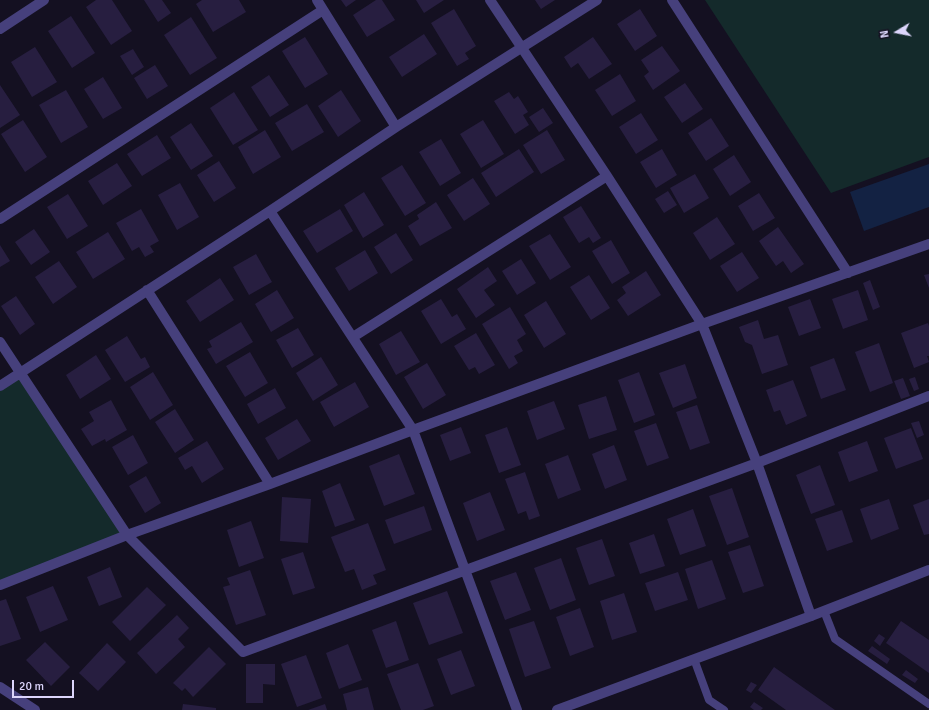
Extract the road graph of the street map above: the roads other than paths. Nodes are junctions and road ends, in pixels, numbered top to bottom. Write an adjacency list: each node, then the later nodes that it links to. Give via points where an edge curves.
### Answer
1 (44, 0): 7 (street)
2 (317, 0): 6 (street)
3 (490, 0): 8 (street)
4 (597, 0): 8 (street)
5 (672, 0): 14 (street)
6 (323, 10): 9 (street); 12 (street)
7 (0, 29)
8 (522, 48): 9 (street); 10 (street)
9 (396, 127): 11 (street)
10 (607, 176): 16 (street); 17 (street)
11 (270, 211): 15 (street); 17 (street)
12 (0, 220)
13 (929, 244): 14 (street)
14 (848, 273): 16 (street)
15 (147, 290): 19 (street); 24 (street)
16 (702, 324): 22 (street); 23 (street)
17 (353, 337): 22 (street)
18 (0, 342): 19 (street)
19 (20, 373): 20 (street); 25 (street)
20 (0, 386)
21 (929, 396): 23 (street)
22 (413, 430): 24 (street); 26 (street)
23 (757, 463): 26 (street); 30 (street)
24 (270, 484): 25 (street)
25 (127, 535): 26 (street, via 243,652); 28 (street)
26 (466, 570): 35 (street)
27 (929, 570): 29 (street)
28 (0, 585)
29 (824, 611): 30 (street); 33 (lane, via 835,639)
30 (812, 616): 31 (street)
31 (694, 659): 36 (street); 37 (lane, via 709,700)
32 (0, 687): 34 (street)
33 (929, 704)
34 (36, 710)
35 (517, 710)
36 (557, 710)
37 (724, 710)

